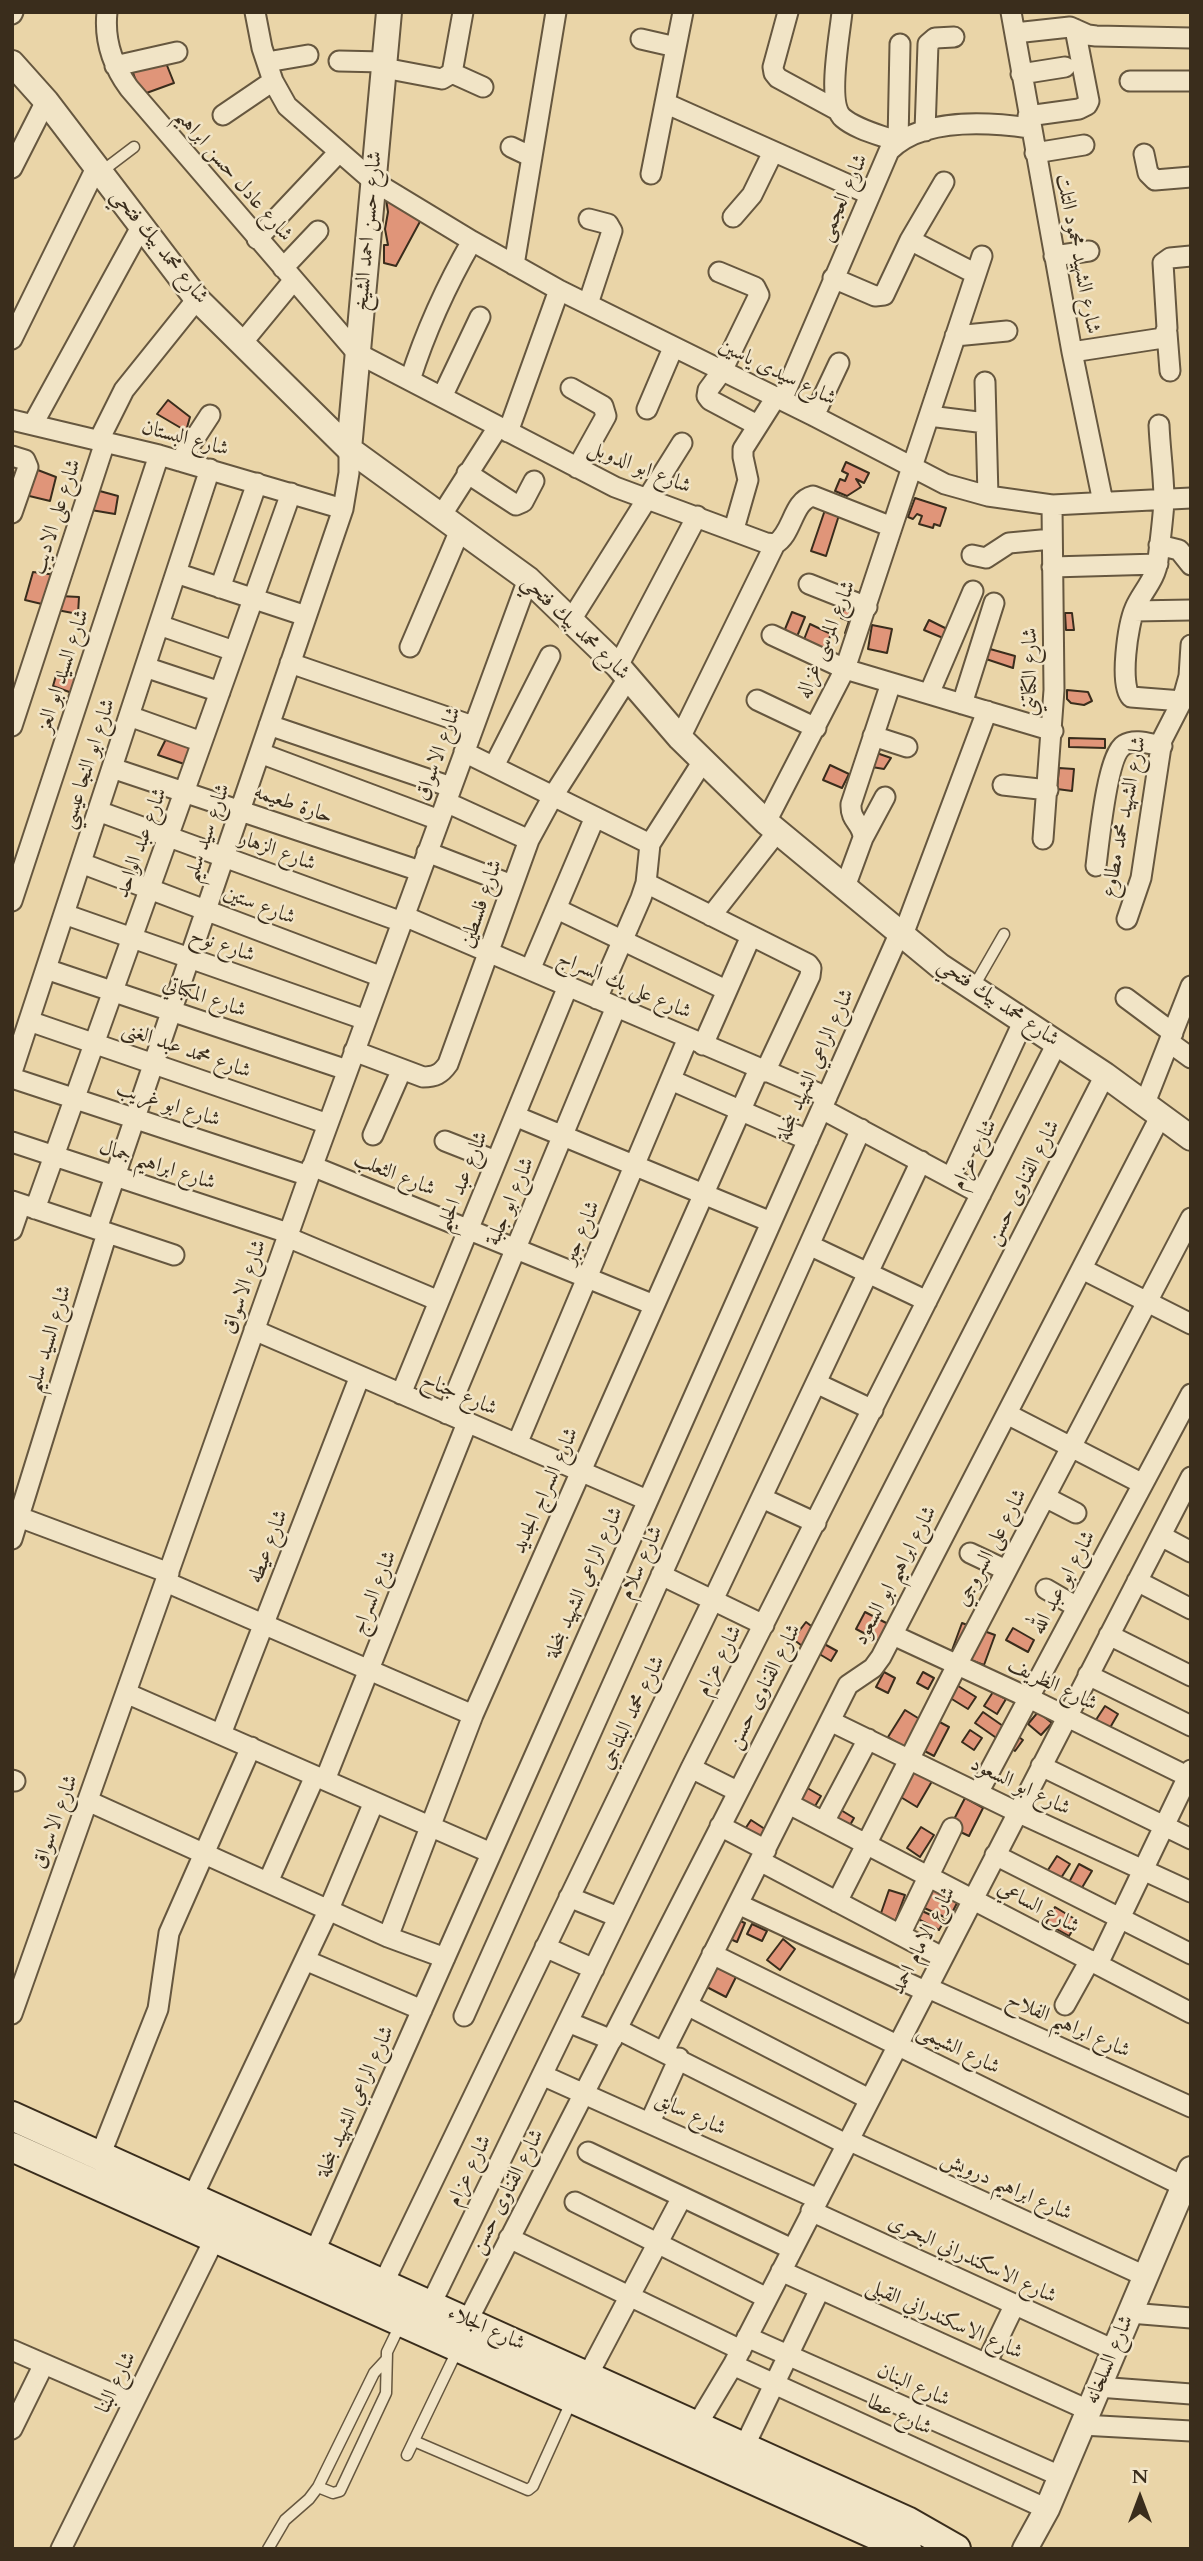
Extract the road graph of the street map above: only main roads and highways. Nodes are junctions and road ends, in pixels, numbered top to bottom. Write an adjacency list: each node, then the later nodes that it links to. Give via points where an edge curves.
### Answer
1 (12, 2116): 3 (main road, شارع الجلاء, via 192,2198)
2 (12, 2147): 3 (main road, شارع الجلاء, via 215,2238)
3 (256, 2241): 4 (main road, شارع الجلاء, via 401,2322); 5 (main road, شارع الجلاء, via 314,2253 468,2320 907,2521)
4 (908, 2549)
5 (956, 2549)

